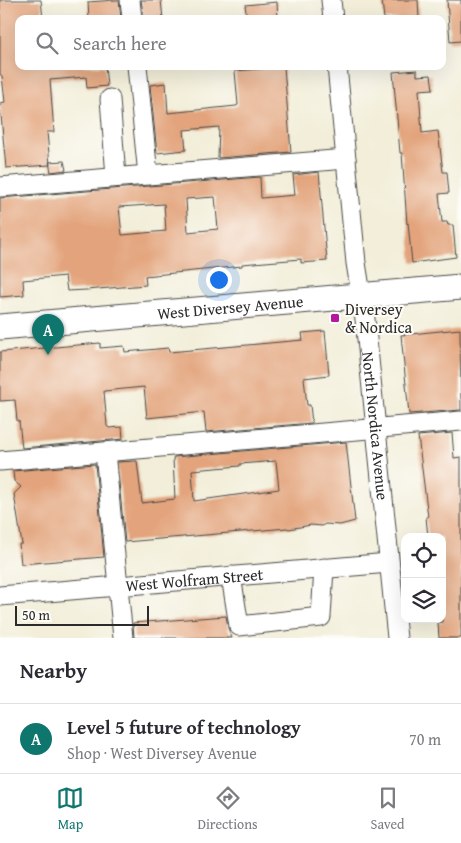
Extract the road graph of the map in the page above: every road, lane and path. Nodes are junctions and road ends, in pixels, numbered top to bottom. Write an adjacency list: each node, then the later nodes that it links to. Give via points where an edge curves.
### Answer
1 (130, 0): 3 (street)
2 (331, 0): 4 (street)
3 (132, 15)
4 (333, 15)
5 (137, 70): 9 (street)
6 (337, 70): 8 (street, North Nordica Avenue)
7 (110, 99): 10 (street)
8 (346, 159): 9 (street); 13 (street, North Nordica Avenue)
9 (148, 175): 10 (street)
10 (116, 178): 11 (street)
11 (0, 187)
12 (461, 287): 13 (main road, West Diversey Avenue)
13 (361, 295): 14 (main road, West Diversey Avenue); 16 (street, North Nordica Avenue)
14 (0, 327)
15 (461, 421): 16 (street)
16 (376, 428): 17 (street); 19 (street, North Nordica Avenue)
17 (105, 452): 18 (street); 22 (street)
18 (0, 461)
19 (389, 563): 20 (street, West Wolfram Street); 25 (street, North Nordica Avenue)
20 (324, 568): 21 (street, West Wolfram Street); 21 (street, via 321,617 240,626)
21 (231, 576): 22 (street, West Wolfram Street)
22 (118, 586): 23 (street, West Wolfram Street); 24 (street)
23 (0, 596)
24 (123, 638)
25 (397, 638)

